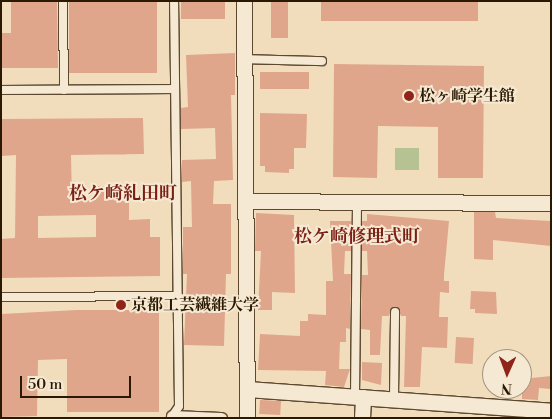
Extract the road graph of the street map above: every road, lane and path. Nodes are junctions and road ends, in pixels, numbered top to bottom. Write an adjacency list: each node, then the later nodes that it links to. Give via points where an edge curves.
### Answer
1 (63, 1): 8 (lane)
2 (174, 1): 6 (lane)
3 (244, 1): 4 (street)
4 (244, 59): 5 (lane); 9 (street)
5 (322, 61)
6 (175, 89): 8 (lane); 12 (lane)
7 (1, 90): 8 (lane)
8 (64, 90)
9 (246, 201): 10 (street); 15 (street)
10 (357, 201): 11 (street); 16 (lane)
11 (551, 203)
12 (178, 296): 13 (lane); 20 (lane, via 179,406)
13 (1, 297)
14 (395, 312): 17 (lane)
15 (247, 389): 16 (street); 22 (street)
16 (359, 396): 17 (street); 23 (street)
17 (394, 398): 19 (street)
18 (551, 410): 19 (street)
19 (528, 413)
20 (172, 417): 21 (street)
21 (221, 418)
22 (247, 418)
23 (362, 418)

